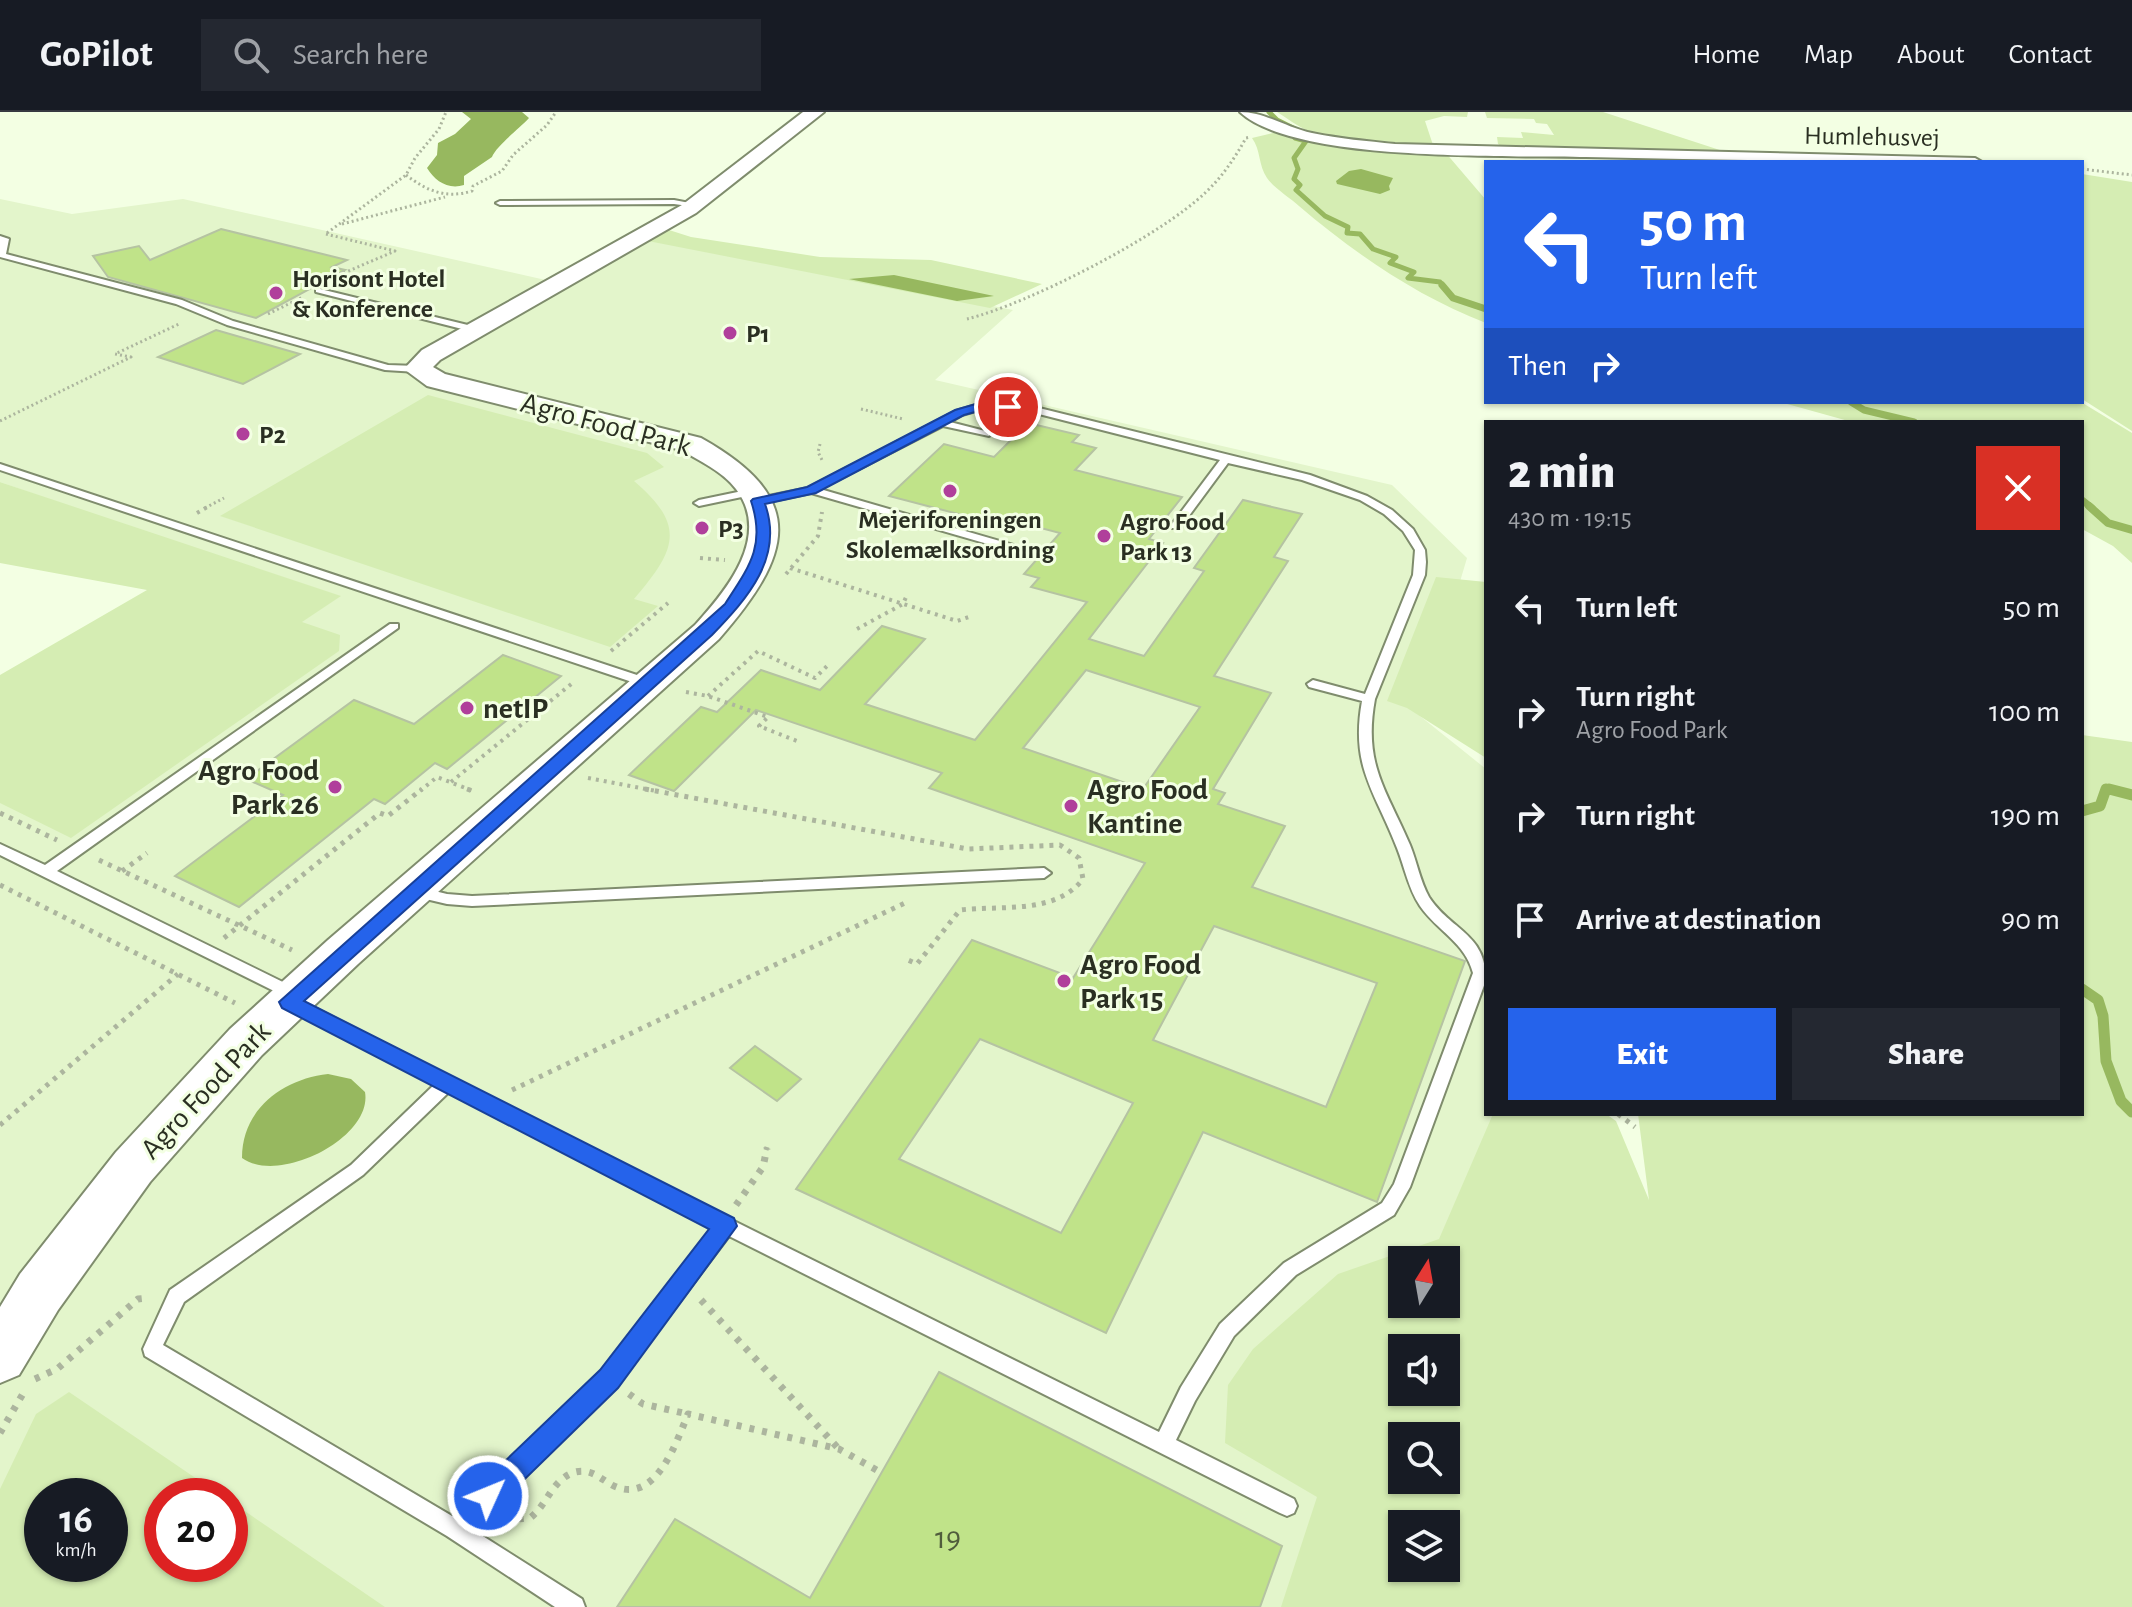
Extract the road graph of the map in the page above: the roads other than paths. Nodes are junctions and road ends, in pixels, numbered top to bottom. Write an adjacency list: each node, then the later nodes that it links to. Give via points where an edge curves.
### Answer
1 (815, 112): 5 (street)
2 (1246, 112): 3 (street, Humlehusvej, via 1279,129 1331,140 1423,148)
3 (1896, 160)
4 (500, 203): 5 (lane)
5 (696, 205): 9 (street)
6 (0, 238): 7 (lane, via 5,239)
7 (1, 255): 10 (lane, via 179,302 388,368)
8 (319, 290): 9 (lane)
9 (477, 330): 10 (street, via 431,355)
10 (417, 369): 16 (street, Agro Food Park, via 436,380 691,444 732,469)
11 (939, 425): 12 (lane); 13 (lane, via 986,405 1031,409); 15 (lane)
12 (986, 434)
13 (1226, 459): 18 (lane); 23 (lane, via 1359,495 1406,526 1422,553 1419,575)
14 (0, 467): 21 (lane)
15 (811, 490): 16 (lane); 19 (lane)
16 (755, 497): 17 (lane); 21 (street, Agro Food Park, via 777,570)
17 (699, 503)
18 (1176, 526)
19 (1030, 553)
20 (394, 626): 25 (lane)
21 (648, 683): 27 (street, Agro Food Park)
22 (1313, 684): 23 (lane)
23 (1369, 699): 32 (lane, via 1363,735 1369,775 1422,897 1470,944 1481,973 1401,1187 1388,1209 1290,1269 1227,1330)
24 (0, 849): 25 (lane)
25 (46, 872): 28 (lane)
26 (1044, 873): 27 (lane, via 472,901)
27 (413, 891): 28 (street, Agro Food Park)
28 (296, 996): 29 (lane); 31 (street, Agro Food Park, via 133,1167 39,1292)
29 (447, 1083): 30 (lane); 34 (lane, via 357,1170 177,1296 152,1349)
30 (726, 1226): 32 (lane); 34 (lane, via 609,1379)
31 (15, 1369)
32 (1164, 1444): 33 (lane)
33 (1287, 1506)
34 (454, 1529): 35 (lane)
35 (574, 1607)

